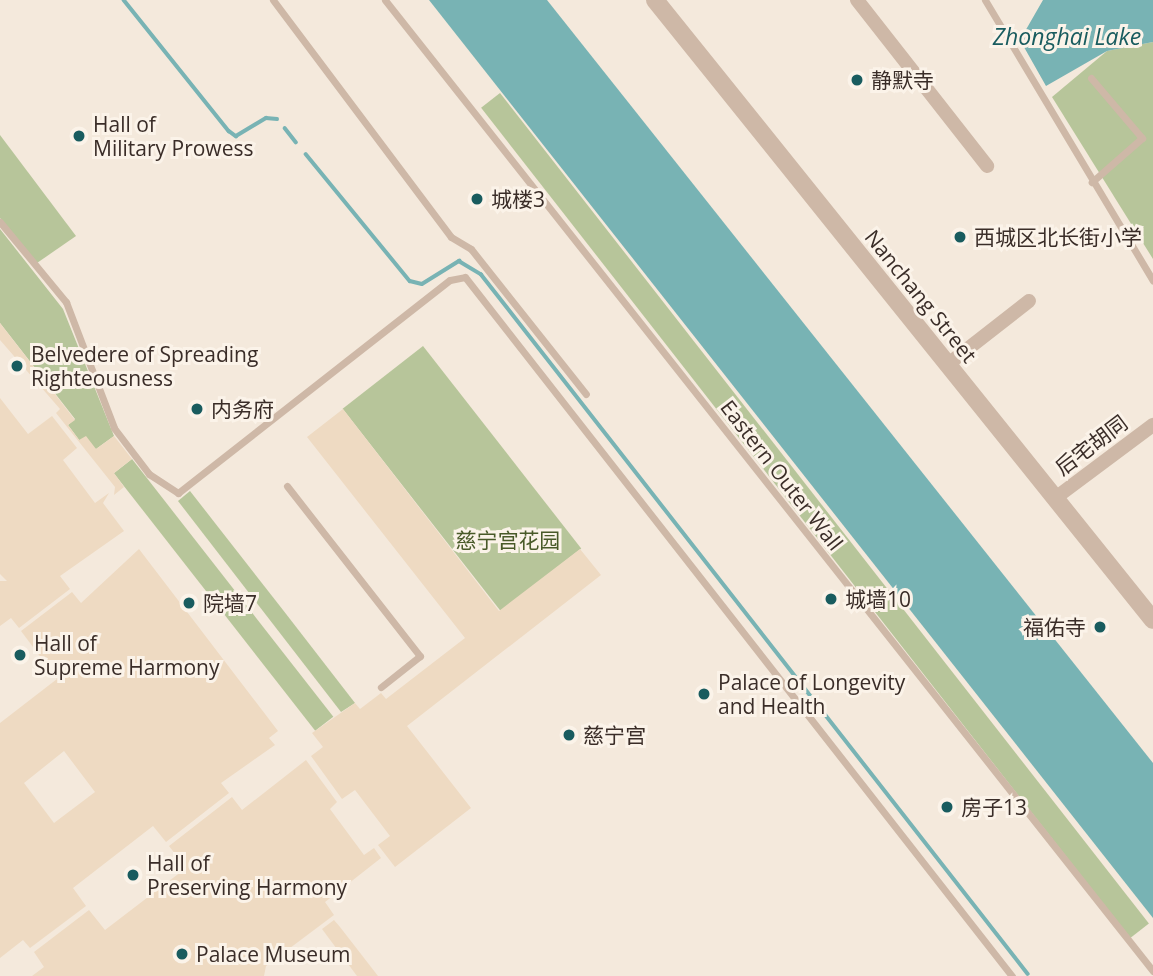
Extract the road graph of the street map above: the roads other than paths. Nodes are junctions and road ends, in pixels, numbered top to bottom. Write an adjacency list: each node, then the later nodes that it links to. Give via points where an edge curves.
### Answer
1 (273, 0): 13 (lane, via 451,237 471,249)
2 (384, 0): 19 (lane, Eastern Outer Wall)
3 (655, 0): 12 (street, Nanchang Street)
4 (856, 0): 7 (street)
5 (985, 0): 8 (lane)
6 (1091, 78): 8 (lane, via 1142,138)
7 (987, 166)
8 (1092, 182): 10 (lane)
9 (0, 222): 20 (lane, via 66,302 114,428 149,474 178,493 450,280 465,277)
10 (1153, 281)
11 (1029, 301): 12 (street)
12 (947, 365): 16 (street, Nanchang Street)
13 (586, 394)
14 (1153, 425): 16 (street, 后宅胡同)
15 (287, 486): 18 (lane, via 420,656)
16 (1054, 499): 17 (street, Nanchang Street)
17 (1153, 620)
18 (381, 687)
19 (1153, 971)
20 (1012, 976)

